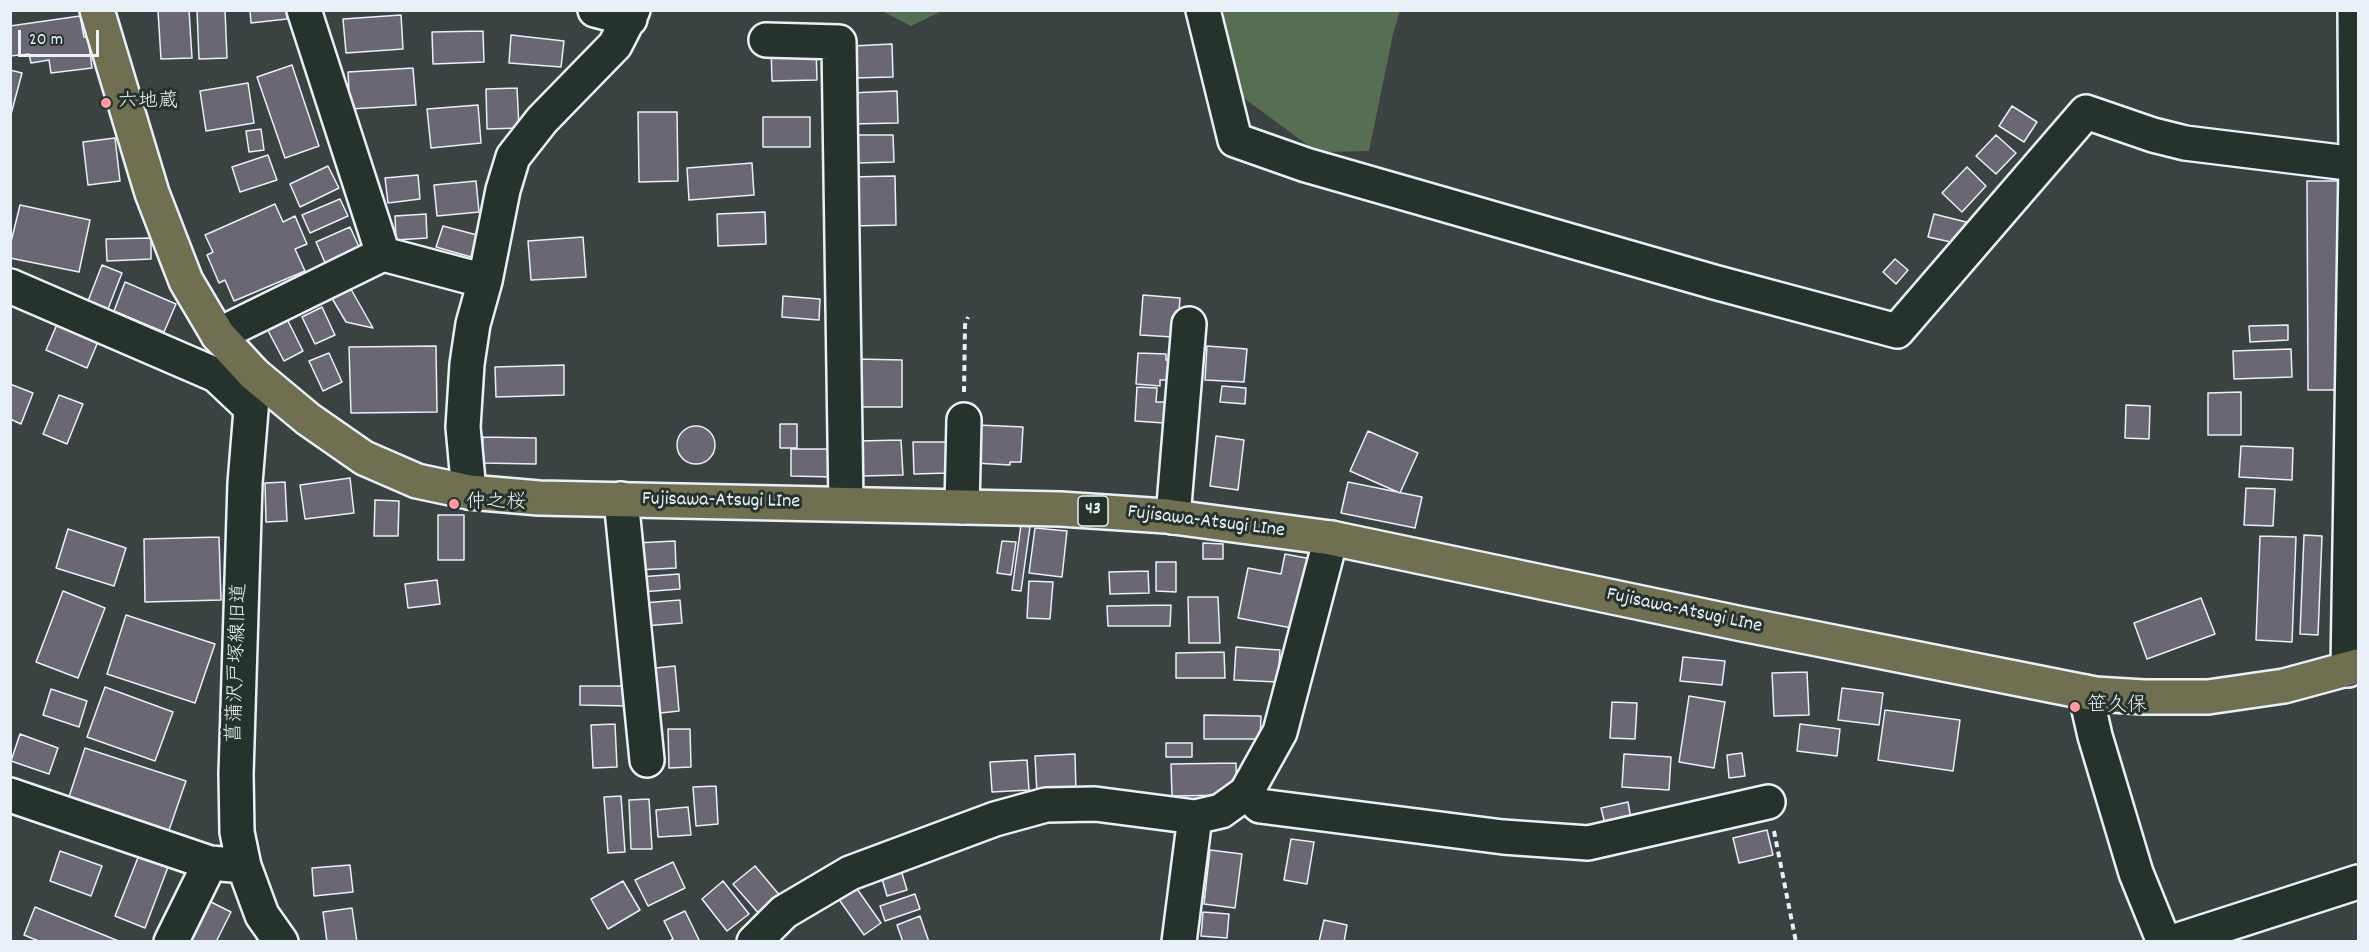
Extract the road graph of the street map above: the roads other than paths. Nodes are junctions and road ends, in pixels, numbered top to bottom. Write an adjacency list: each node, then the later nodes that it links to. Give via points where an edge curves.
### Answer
1 (97, 10): 13 (main road, Fujisawa-Atsugi LIne / 43, via 152,193 186,281)
2 (304, 10): 9 (street)
3 (595, 10): 6 (street)
4 (1203, 10): 8 (street, via 1235,140 1306,165 1897,331 2086,112 2185,143)
5 (2355, 10): 8 (street)
6 (632, 15): 10 (street, via 615,45 542,120 513,157)
7 (766, 40): 19 (street, via 838,42)
8 (2356, 164): 23 (street)
9 (383, 254): 10 (street); 13 (street)
10 (485, 281): 17 (street, via 467,364 463,427)
11 (10, 286): 15 (street, via 216,375)
12 (1189, 324): 21 (street)
13 (218, 335): 14 (main road, Fujisawa-Atsugi LIne / 43)
14 (254, 374): 15 (street, 菖蒲沢戸塚線旧道); 17 (main road, Fujisawa-Atsugi LIne / 43, via 364,458 417,481)
15 (251, 408): 31 (street, 菖蒲沢戸塚線旧道, via 236,774 237,832)
16 (964, 420): 20 (street)
17 (469, 492): 18 (main road, Fujisawa-Atsugi LIne / 43)
18 (621, 499): 19 (main road, Fujisawa-Atsugi LIne / 43); 25 (street)
19 (846, 504): 20 (main road, Fujisawa-Atsugi LIne / 43)
20 (962, 507): 21 (main road, Fujisawa-Atsugi LIne / 43)
21 (1173, 517): 22 (main road, Fujisawa-Atsugi LIne / 43)
22 (1331, 538): 24 (main road, Fujisawa-Atsugi LIne / 43); 26 (street, via 1280,732)
23 (2353, 668): 24 (main road, Fujisawa-Atsugi LIne / 43, via 2284,686 2208,697)
24 (2085, 692): 37 (street, via 2136,873)
25 (647, 760)
26 (1246, 793): 28 (street, via 1260,806 1503,837 1588,843); 29 (street, via 1221,811)
27 (10, 795): 30 (street)
28 (1768, 802)
29 (1195, 817): 35 (street, via 1095,804 1046,805 994,819 850,873 784,912); 36 (street)
30 (210, 863): 31 (street); 33 (street)
31 (244, 866): 34 (street, 菖蒲沢戸塚線旧道, via 262,915)
32 (2358, 882): 38 (street)
33 (171, 942)
34 (281, 942)
35 (754, 942)
36 (1179, 942)
37 (2164, 942)
38 (2172, 942)

